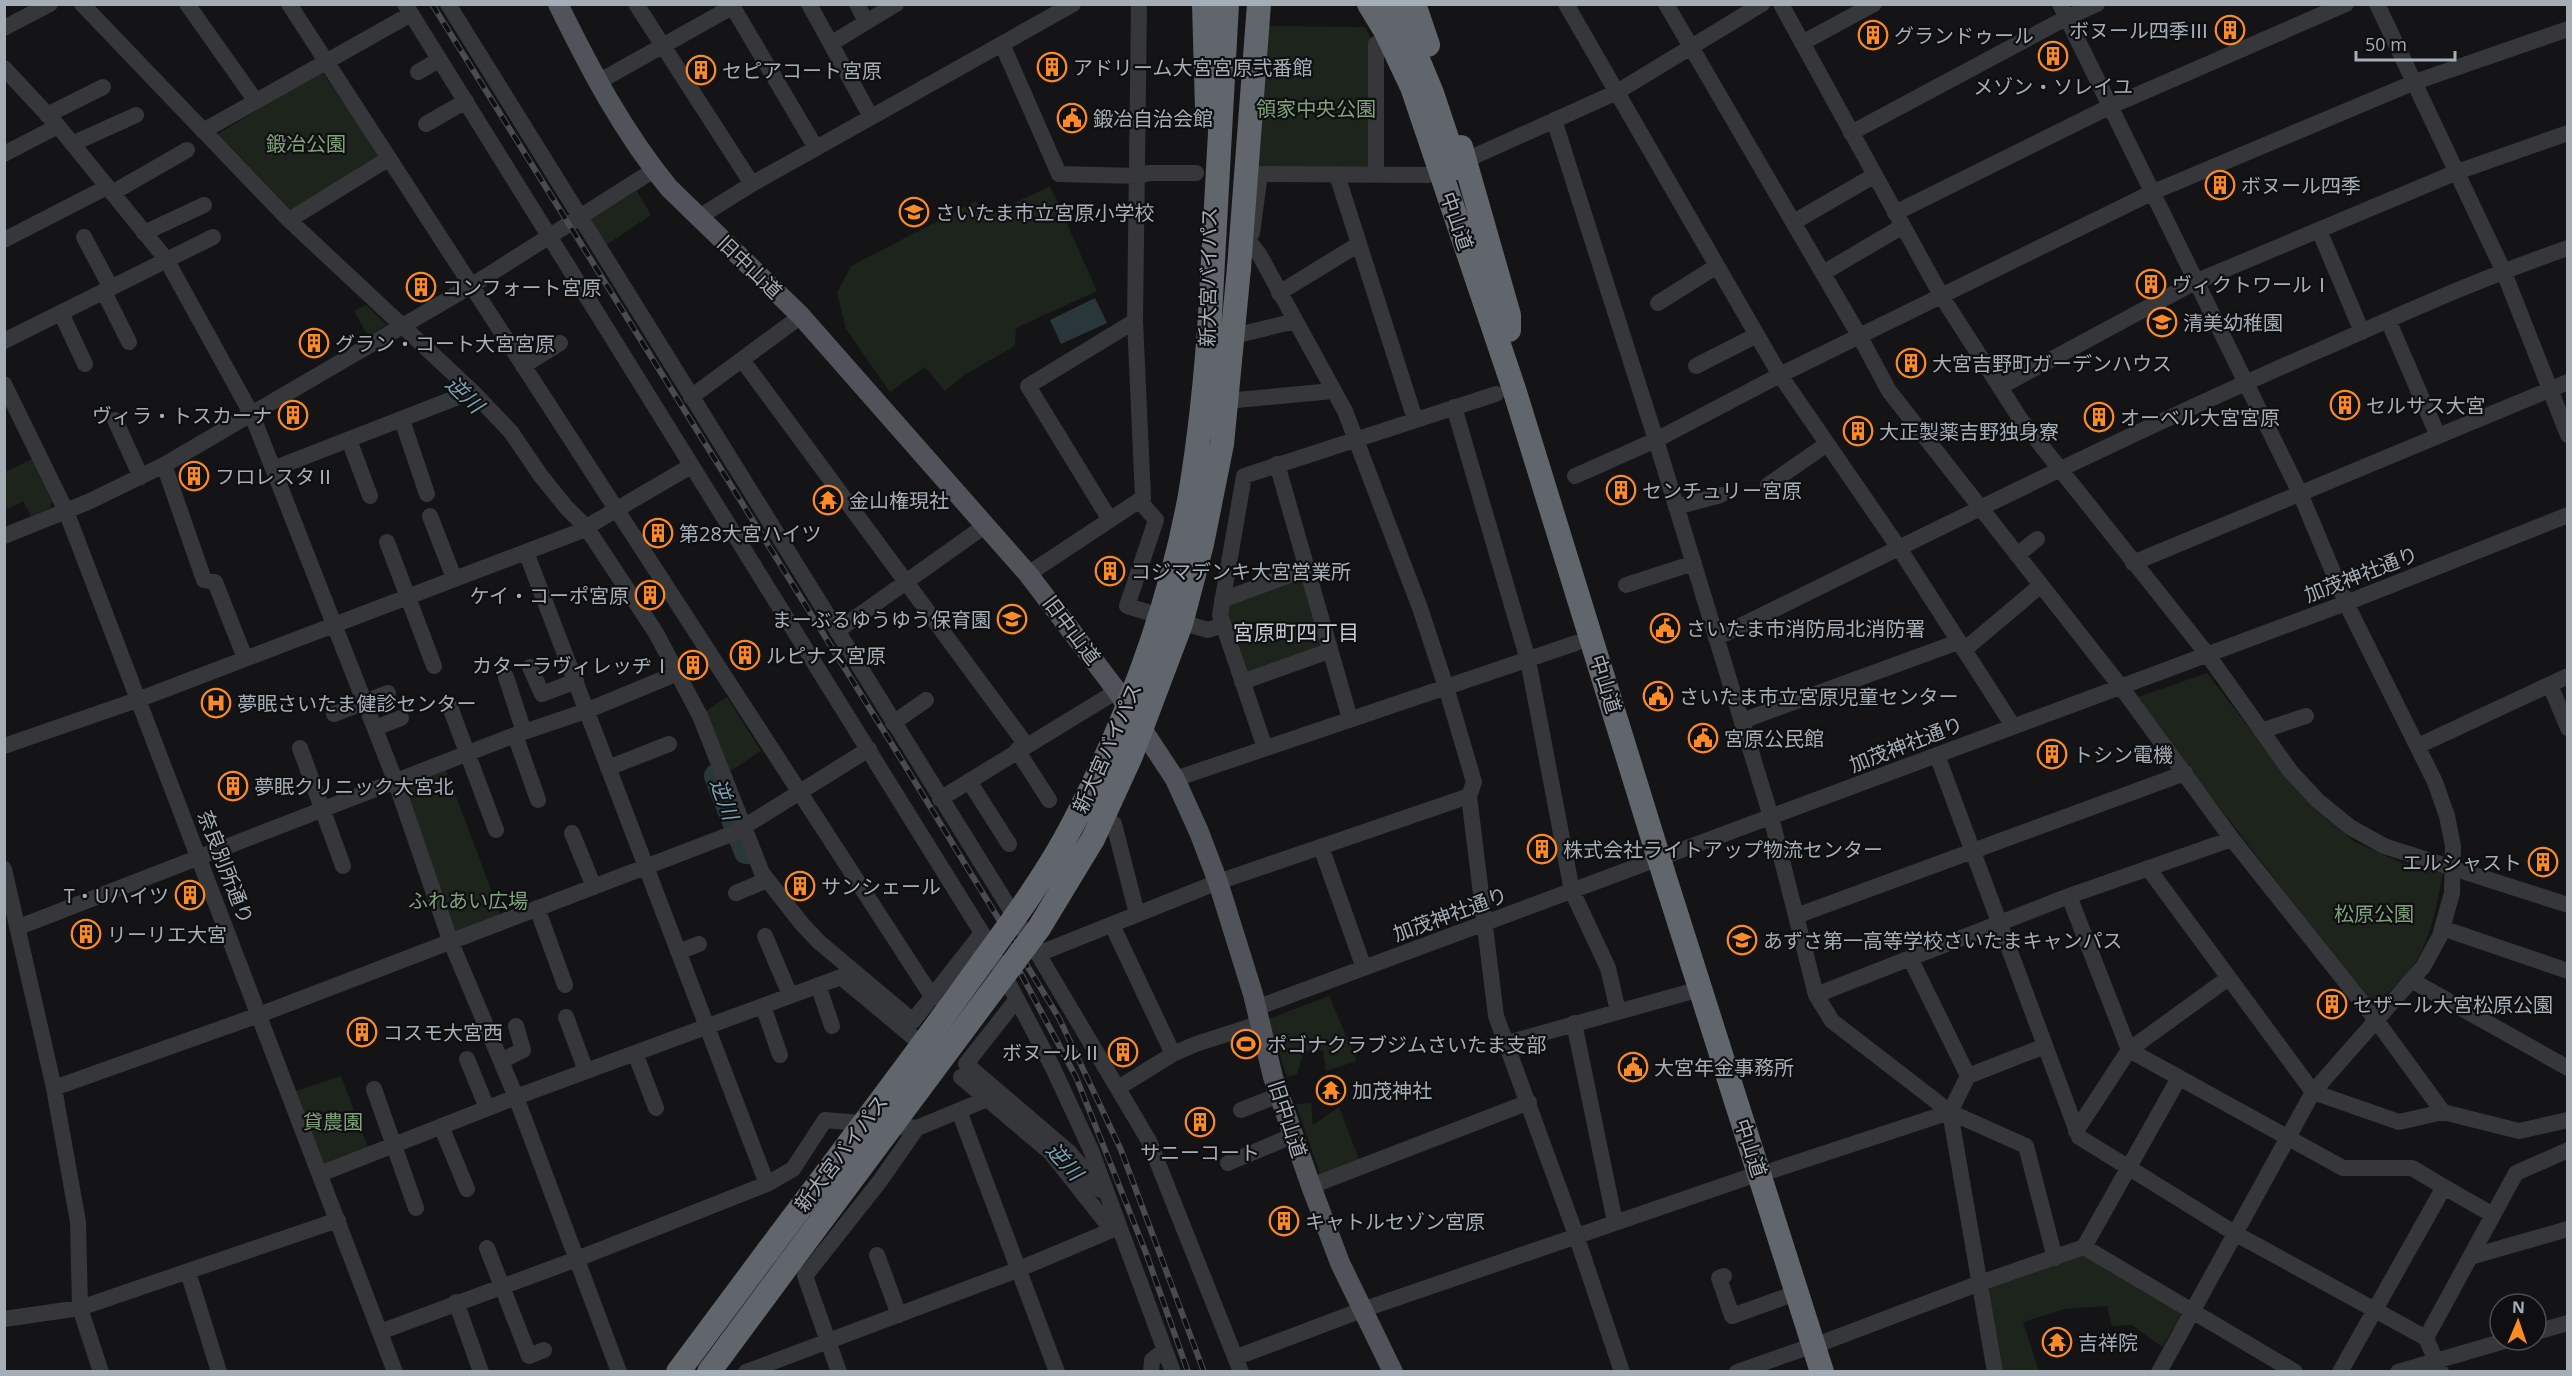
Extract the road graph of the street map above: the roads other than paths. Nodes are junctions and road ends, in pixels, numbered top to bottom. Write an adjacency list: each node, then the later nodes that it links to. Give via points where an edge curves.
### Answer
1 (50, 4): 32 (street)
2 (82, 4): 56 (street)
3 (187, 4): 48 (street)
4 (289, 4): 41 (street)
5 (448, 4): 77 (street)
6 (558, 4): 44 (main road, 旧中山道)
7 (636, 4): 38 (street)
8 (809, 4): 34 (street)
9 (857, 4): 31 (street)
10 (896, 4): 31 (street)
11 (1073, 4): 36 (street)
12 (1140, 4): 72 (street)
13 (1204, 4): 104 (highway, 新大宮バイパス)
14 (1227, 4): 104 (highway)
15 (1239, 4): 93 (highway, via 1232,208)
16 (1259, 4): 93 (highway, 新大宮バイパス)
17 (1370, 4): 252 (highway, 中山道, via 1412,87)
18 (1395, 4): 109 (highway, 中山道, via 1432,93)
19 (1414, 4): 109 (highway, via 1463,153 1509,315)
20 (1566, 4): 47 (street)
21 (1666, 4): 39 (street)
22 (1762, 4): 39 (street)
23 (1781, 4): 35 (street)
24 (1874, 4): 35 (street)
25 (2097, 4): 30 (street)
26 (2346, 4): 50 (street)
27 (2376, 4): 45 (street)
28 (732, 6): 38 (street); 60 (street)
29 (408, 9): 40 (street); 41 (street)
30 (2063, 11): 50 (street); 57 (street)
31 (866, 22): 34 (street)
32 (4, 28)
33 (2568, 29): 45 (street)
34 (832, 43): 52 (street)
35 (1802, 43): 57 (street)
36 (1002, 44): 52 (street); 72 (street, via 1059,174)
37 (1376, 44): 69 (street)
38 (663, 46): 44 (street); 73 (street)
39 (1690, 48): 47 (street); 81 (street)
40 (439, 60): 43 (street); 49 (street)
41 (326, 62): 48 (street); 64 (street)
42 (5, 70): 53 (street)
43 (418, 72)
44 (598, 82): 65 (main road, 旧中山道)
45 (2415, 82): 66 (street); 75 (street)
46 (103, 87): 53 (street)
47 (1617, 92): 54 (street); 92 (street)
48 (255, 100): 56 (street)
49 (466, 101): 55 (street); 84 (street)
50 (2109, 106): 75 (street); 79 (street)
51 (136, 115): 59 (street)
52 (871, 117): 60 (street)
53 (52, 120): 59 (street); 62 (street)
54 (1554, 120): 63 (street); 142 (street)
55 (426, 124)
56 (203, 131): 80 (street)
57 (1851, 133): 71 (street)
58 (2568, 133): 66 (street)
59 (72, 144): 74 (street)
60 (816, 148): 73 (street)
61 (187, 150): 74 (street)
62 (4, 154)
63 (1475, 156)
64 (388, 159): 80 (street); 97 (street)
65 (654, 170): 77 (street); 78 (main road, 旧中山道)
66 (2457, 172): 82 (street); 94 (street)
67 (1196, 173): 72 (street)
68 (1337, 175): 69 (street); 88 (street, via 1260,174); 89 (street)
69 (1376, 175): 70 (street)
70 (1428, 175)
71 (1875, 175): 79 (street); 81 (street)
72 (1138, 176): 106 (street)
73 (752, 184): 78 (street)
74 (110, 190): 83 (street); 87 (street)
75 (2151, 193): 96 (street); 100 (street)
76 (204, 205): 83 (street)
77 (580, 217): 84 (street); 130 (street)
78 (699, 217): 103 (main road, 旧中山道)
79 (1899, 219): 95 (street); 100 (street)
80 (289, 220): 108 (street)
81 (1794, 222): 95 (street)
82 (2319, 230): 96 (street); 110 (street)
83 (144, 233): 91 (street)
84 (551, 236): 97 (street); 146 (street)
85 (84, 237): 98 (street)
86 (213, 237): 91 (street)
87 (4, 240)
88 (1251, 244): 99 (street); 111 (street)
89 (1359, 244): 99 (street); 135 (street)
90 (2568, 248): 94 (street)
91 (166, 259): 98 (street); 134 (street)
92 (1717, 266): 101 (street); 112 (street)
93 (1239, 268): 390 (highway, 新大宮バイパス, bridge, via 1222,444 1208,521 1181,624 1131,756 1093,839 1039,928)
94 (2503, 270): 105 (street); 126 (street)
95 (1823, 273): 113 (street)
96 (2195, 282): 123 (street); 125 (street)
97 (471, 286): 108 (street); 119 (street)
98 (107, 290): 102 (street); 115 (street)
99 (1279, 293): 107 (street)
100 (1942, 297): 113 (street); 125 (street)
101 (1658, 303)
102 (61, 313): 114 (street); 118 (street)
103 (801, 316): 117 (street); 165 (main road, 旧中山道)
104 (1210, 316): 389 (highway, 新大宮バイパス, bridge, via 1198,445 1179,544 1145,662 1073,824 1022,907 934,1030)
105 (2388, 320): 110 (street); 139 (street)
106 (1135, 321): 157 (street, via 1143,498); 164 (street, via 1028,386)
107 (1295, 321): 111 (street); 127 (street)
108 (402, 326): 134 (street); 166 (street, via 512,432)
109 (1509, 330): 252 (highway, 中山道)
110 (2362, 332): 123 (street)
111 (1242, 334): 131 (street)
112 (1757, 335): 120 (street); 121 (street)
113 (1860, 336): 121 (street); 159 (street, via 1889,391)
114 (4, 341)
115 (129, 342)
116 (560, 343): 119 (street)
117 (743, 362): 130 (street); 178 (street)
118 (84, 364)
119 (523, 366): 161 (street)
120 (1696, 366)
121 (1780, 375): 142 (street); 143 (street)
122 (2568, 382): 126 (street)
123 (2245, 383): 148 (street); 153 (street)
124 (4, 384): 132 (street, 奈良別所通り)
125 (2000, 387): 148 (street)
126 (2550, 390): 138 (street); 139 (street)
127 (1333, 391): 131 (street); 140 (street)
128 (1497, 394): 133 (street)
129 (463, 395): 137 (street)
130 (691, 397): 186 (street)
131 (1236, 400): 149 (street, via 1225,479)
132 (9, 406): 160 (street, 奈良別所通り)
133 (1454, 407): 135 (street); 193 (street)
134 (252, 415): 145 (street); 147 (street)
135 (1415, 419): 140 (street)
136 (115, 420): 151 (street)
137 (402, 420): 141 (street); 154 (street)
138 (2568, 435)
139 (2438, 436): 153 (street)
140 (1355, 439): 144 (street); 202 (street)
141 (349, 440): 147 (street); 156 (street)
142 (1656, 440): 150 (street); 158 (street)
143 (1827, 444): 152 (street); 170 (street)
144 (1277, 464): 149 (street); 175 (street)
145 (164, 465): 151 (street); 192 (street, via 204,579 215,582)
146 (691, 466): 161 (street); 228 (street)
147 (273, 470): 184 (street)
148 (2060, 470): 159 (street); 174 (street)
149 (1244, 476): 182 (street)
150 (1575, 476)
151 (141, 477): 160 (street)
152 (1768, 485)
153 (2300, 493): 174 (street); 183 (street)
154 (427, 494)
155 (1721, 495): 158 (street)
156 (370, 496)
157 (1139, 500): 164 (street); 185 (street, via 1156,520 1127,606 1208,630)
158 (1676, 507): 173 (street)
159 (1980, 509): 170 (street); 172 (street)
160 (66, 511): 167 (street); 206 (street, 奈良別所通り)
161 (616, 511): 166 (street); 236 (street)
162 (2568, 515): 183 (street, 加茂神社通り)
163 (430, 516): 177 (street)
164 (1110, 519): 176 (street)
165 (986, 525): 176 (main road, 旧中山道); 178 (street)
166 (582, 530): 171 (street); 245 (street, via 656,633 692,700)
167 (4, 536)
168 (2037, 539): 172 (street)
169 (387, 542): 181 (street)
170 (1899, 548): 187 (street); 189 (street)
171 (526, 552): 177 (street); 199 (street)
172 (2018, 555): 180 (street)
173 (1694, 563): 179 (street); 187 (street)
174 (2133, 563): 191 (street)
175 (1306, 569): 182 (street); 190 (street)
176 (1029, 574): 204 (main road, 旧中山道)
177 (454, 578): 181 (street)
178 (907, 582): 186 (street); 226 (street)
179 (1626, 585)
180 (2041, 585): 189 (street); 203 (street)
181 (408, 595): 184 (street); 194 (street)
182 (1222, 600): 185 (street)
183 (2346, 603): 191 (street, 加茂神社通り); 224 (street)
184 (334, 623): 192 (street); 208 (street)
185 (1223, 626): 200 (street)
186 (837, 631): 216 (street)
187 (1716, 638): 215 (street)
188 (1576, 643): 193 (street)
189 (1961, 646): 215 (street); 217 (street)
190 (1329, 651): 200 (street); 214 (street)
191 (2207, 654): 203 (street, 加茂神社通り); 220 (street)
192 (245, 658): 206 (street)
193 (1528, 660): 202 (street); 261 (street)
194 (434, 666)
195 (530, 667): 199 (street, via 542,694)
196 (2568, 676): 201 (street)
197 (506, 677): 221 (street)
198 (668, 677): 210 (street)
199 (576, 681): 210 (street)
200 (1242, 682): 227 (street)
201 (2550, 684): 219 (street); 224 (street)
202 (1446, 687): 214 (street); 237 (street, via 1474,782)
203 (2121, 687): 217 (street, 加茂神社通り); 232 (street)
204 (1117, 690): 226 (street); 233 (main road, 旧中山道)
205 (388, 693): 208 (street)
206 (140, 699): 223 (street); 251 (street, 奈良別所通り)
207 (926, 700): 216 (street)
208 (365, 702): 211 (street); 218 (street)
209 (450, 706): 229 (street)
210 (586, 711): 221 (street); 231 (street)
211 (334, 714)
212 (2306, 716): 220 (street)
213 (401, 718): 218 (street)
214 (1350, 719): 227 (street)
215 (1742, 721): 242 (street)
216 (893, 723): 238 (street)
217 (2013, 726): 230 (street, 加茂神社通り)
218 (375, 728): 234 (street)
219 (2568, 728)
220 (2261, 731): 254 (street, via 2290,772 2350,827 2384,846)
221 (519, 733): 229 (street); 239 (street)
222 (669, 744): 231 (street)
223 (4, 746)
224 (2418, 746): 254 (street, via 2447,816)
225 (300, 748): 241 (street)
226 (1022, 748): 235 (street); 240 (street)
227 (1265, 748): 233 (street)
228 (868, 749): 236 (street); 273 (street)
229 (468, 752): 234 (street); 244 (street)
230 (1937, 755): 242 (street, 加茂神社通り); 250 (street)
231 (608, 768): 255 (street)
232 (2185, 773): 247 (street); 250 (street)
233 (1175, 779): 259 (main road, 旧中山道)
234 (395, 780): 241 (street); 275 (street)
235 (969, 781): 238 (street); 248 (street)
236 (799, 793): 245 (street); 289 (street)
237 (1469, 796): 249 (street); 268 (street)
238 (940, 799): 278 (street)
239 (538, 800)
240 (1049, 800)
241 (322, 808): 251 (street); 253 (street)
242 (1771, 817): 252 (street, 加茂神社通り); 267 (street)
243 (1114, 824): 266 (street)
244 (496, 830)
245 (739, 831): 255 (street); 258 (street)
246 (572, 833): 260 (street)
247 (2232, 839): 256 (street); 296 (street)
248 (1009, 844)
249 (1321, 847): 259 (street); 280 (street)
250 (1974, 850): 267 (street); 269 (street)
251 (200, 856): 271 (street); 293 (street, 奈良別所通り)
252 (1666, 856): 261 (street, 加茂神社通り); 286 (highway, 中山道); 339 (highway, 中山道)
253 (343, 866)
254 (2452, 867): 264 (street); 272 (street, via 2452,893)
255 (645, 868): 260 (street); 277 (street)
256 (2148, 868): 263 (street); 282 (street)
257 (4, 869): 271 (street)
258 (763, 882): 262 (street); 289 (street, via 819,942 913,1021)
259 (1218, 882): 266 (street); 294 (main road, 旧中山道)
260 (594, 887): 265 (street)
261 (1572, 891): 268 (street, 加茂神社通り); 292 (street, via 1608,969)
262 (736, 893)
263 (2069, 896): 269 (street); 304 (street)
264 (2568, 905)
265 (537, 908): 275 (street); 285 (street)
266 (1137, 915): 270 (street)
267 (1796, 916): 288 (street)
268 (1486, 923): 280 (street, 加茂神社通り); 302 (street, via 1496,1016)
269 (1999, 923): 279 (street); 303 (street)
270 (1112, 926): 278 (street); 306 (street)
271 (19, 927): 315 (street)
272 (2442, 928): 281 (street); 283 (street, via 2423,967)
273 (982, 933): 289 (street); 290 (street)
274 (765, 936): 287 (street)
275 (450, 940): 293 (street); 309 (street)
276 (699, 944): 277 (street)
277 (678, 952): 300 (street)
278 (1038, 954): 316 (street)
279 (1910, 958): 288 (street); 312 (street)
280 (1364, 968): 294 (street, 加茂神社通り)
281 (2568, 971)
282 (2227, 979): 304 (street); 318 (street)
283 (2411, 980): 296 (street); 310 (street)
284 (818, 985): 287 (street); 299 (street); 301 (street, via 841,977)
285 (565, 986)
286 (1700, 989): 292 (street); 339 (highway, 中山道)
287 (790, 995): 291 (street)
288 (1816, 995): 327 (street, via 1832,1021)
289 (933, 998)
290 (1017, 999): 345 (street, via 1091,1149); 345 (street, via 966,1064 1069,1152)
291 (763, 1006): 300 (street); 307 (street)
292 (1618, 1011): 297 (street)
293 (259, 1015): 315 (street); 340 (street, 奈良別所通り)
294 (1257, 1016): 306 (street, 加茂神社通り); 319 (main road, 旧中山道)
295 (566, 1017): 311 (street)
296 (2376, 1020): 318 (street); 328 (street)
297 (1574, 1023): 302 (street); 349 (street)
298 (516, 1026): 309 (street, via 523,1050)
299 (832, 1026)
300 (707, 1027): 305 (street); 341 (street)
301 (913, 1037)
302 (1507, 1043): 322 (street)
303 (2045, 1046): 312 (street); 332 (street)
304 (2129, 1050): 314 (street); 332 (street)
305 (635, 1053): 311 (street); 324 (street)
306 (1173, 1054): 316 (street, 加茂神社通り)
307 (780, 1055)
308 (467, 1059): 323 (street)
309 (501, 1060): 320 (street)
310 (2568, 1068)
311 (586, 1071): 320 (street)
312 (1968, 1076): 327 (street)
313 (961, 1077): 321 (street)
314 (2179, 1078): 334 (street); 338 (street)
315 (54, 1088): 367 (street, via 78,1222)
316 (1118, 1088): 382 (street, via 1149,1141)
317 (374, 1089): 335 (street)
318 (2313, 1092): 328 (street, via 2399,1122); 334 (street)
319 (1279, 1095): 325 (street); 333 (main road, 旧中山道)
320 (516, 1097): 323 (street); 359 (street)
321 (987, 1099): 326 (street); 350 (street, via 1051,1152)
322 (1529, 1102): 342 (street); 353 (street)
323 (487, 1108): 330 (street)
324 (656, 1108)
325 (1241, 1110)
326 (959, 1111): 331 (street); 360 (street)
327 (1950, 1112): 339 (street); 358 (street, via 2026,1146); 363 (street)
328 (2443, 1112): 329 (street, via 2519,1131)
329 (2568, 1120)
330 (441, 1126): 335 (street); 344 (street)
331 (917, 1128): 341 (street, via 825,1120 794,1169); 377 (street, via 805,1276)
332 (2076, 1131): 338 (street, via 2079,1137)
333 (1292, 1136): 337 (street); 342 (main road, 旧中山道)
334 (2288, 1139): 343 (street, via 2343,1168 2412,1168); 352 (street)
335 (394, 1144): 340 (street); 346 (street)
336 (2568, 1150): 347 (street, via 2516,1173)
337 (1228, 1163)
338 (2128, 1168): 352 (street); 354 (street)
339 (1767, 1172): 349 (street); 365 (highway, 中山道); 378 (highway, 中山道)
340 (321, 1174): 348 (street, 奈良別所通り)
341 (766, 1184): 359 (street)
342 (1311, 1186): 368 (main road, 旧中山道)
343 (2444, 1187): 347 (street); 370 (street)
344 (467, 1190)
345 (1107, 1197): 350 (street)
346 (416, 1208)
347 (2493, 1215): 357 (street)
348 (338, 1220): 361 (street); 375 (street, 奈良別所通り)
349 (1615, 1222): 353 (street)
350 (1116, 1229): 360 (street); 381 (street)
351 (2568, 1229): 357 (street)
352 (2236, 1234): 369 (street); 370 (street)
353 (1576, 1235): 368 (street); 397 (street)
354 (2084, 1247): 358 (street); 369 (street)
355 (487, 1248): 364 (street)
356 (877, 1255): 371 (street)
357 (2470, 1257): 376 (street)
358 (2055, 1258): 363 (street)
359 (577, 1259): 364 (street); 388 (street)
360 (1017, 1270): 371 (street); 393 (street)
361 (188, 1272): 367 (street); 385 (street)
362 (1724, 1276): 365 (street, via 1719,1278 1732,1316)
363 (1980, 1283): 378 (street); 401 (street)
364 (502, 1286): 366 (street); 380 (street, via 529,1356)
365 (1796, 1293): 378 (highway, 中山道)
366 (456, 1302): 375 (street); 387 (street)
367 (80, 1308): 372 (street); 384 (street)
368 (1362, 1310): 382 (street); 396 (main road, 旧中山道)
369 (2194, 1310): 402 (street); 403 (street)
370 (2374, 1310): 376 (street); 404 (street)
371 (899, 1315): 377 (street)
372 (4, 1319)
373 (2568, 1323): 374 (street)
374 (2548, 1329)
375 (380, 1332): 386 (street, 奈良別所通り)
376 (2426, 1338): 383 (street)
377 (827, 1342): 391 (street); 392 (street)
378 (1820, 1343): 398 (street); 399 (highway, 中山道); 400 (highway, 中山道)
379 (2488, 1348): 383 (street)
380 (544, 1350)
381 (1165, 1350): 394 (street, via 1152,1360); 395 (street)
382 (1239, 1364)
383 (2439, 1366): 405 (street)
384 (101, 1371)
385 (219, 1371)
386 (395, 1371)
387 (481, 1371)
388 (619, 1371)
389 (678, 1371)
390 (709, 1371)
391 (746, 1371)
392 (838, 1371)
393 (1057, 1371)
394 (1151, 1371)
395 (1173, 1371)
396 (1392, 1371)
397 (1622, 1371)
398 (1737, 1371)
399 (1822, 1371)
400 (1837, 1371)
401 (1995, 1371)
402 (2159, 1371)
403 (2295, 1371)
404 (2340, 1371)
405 (2398, 1371)

